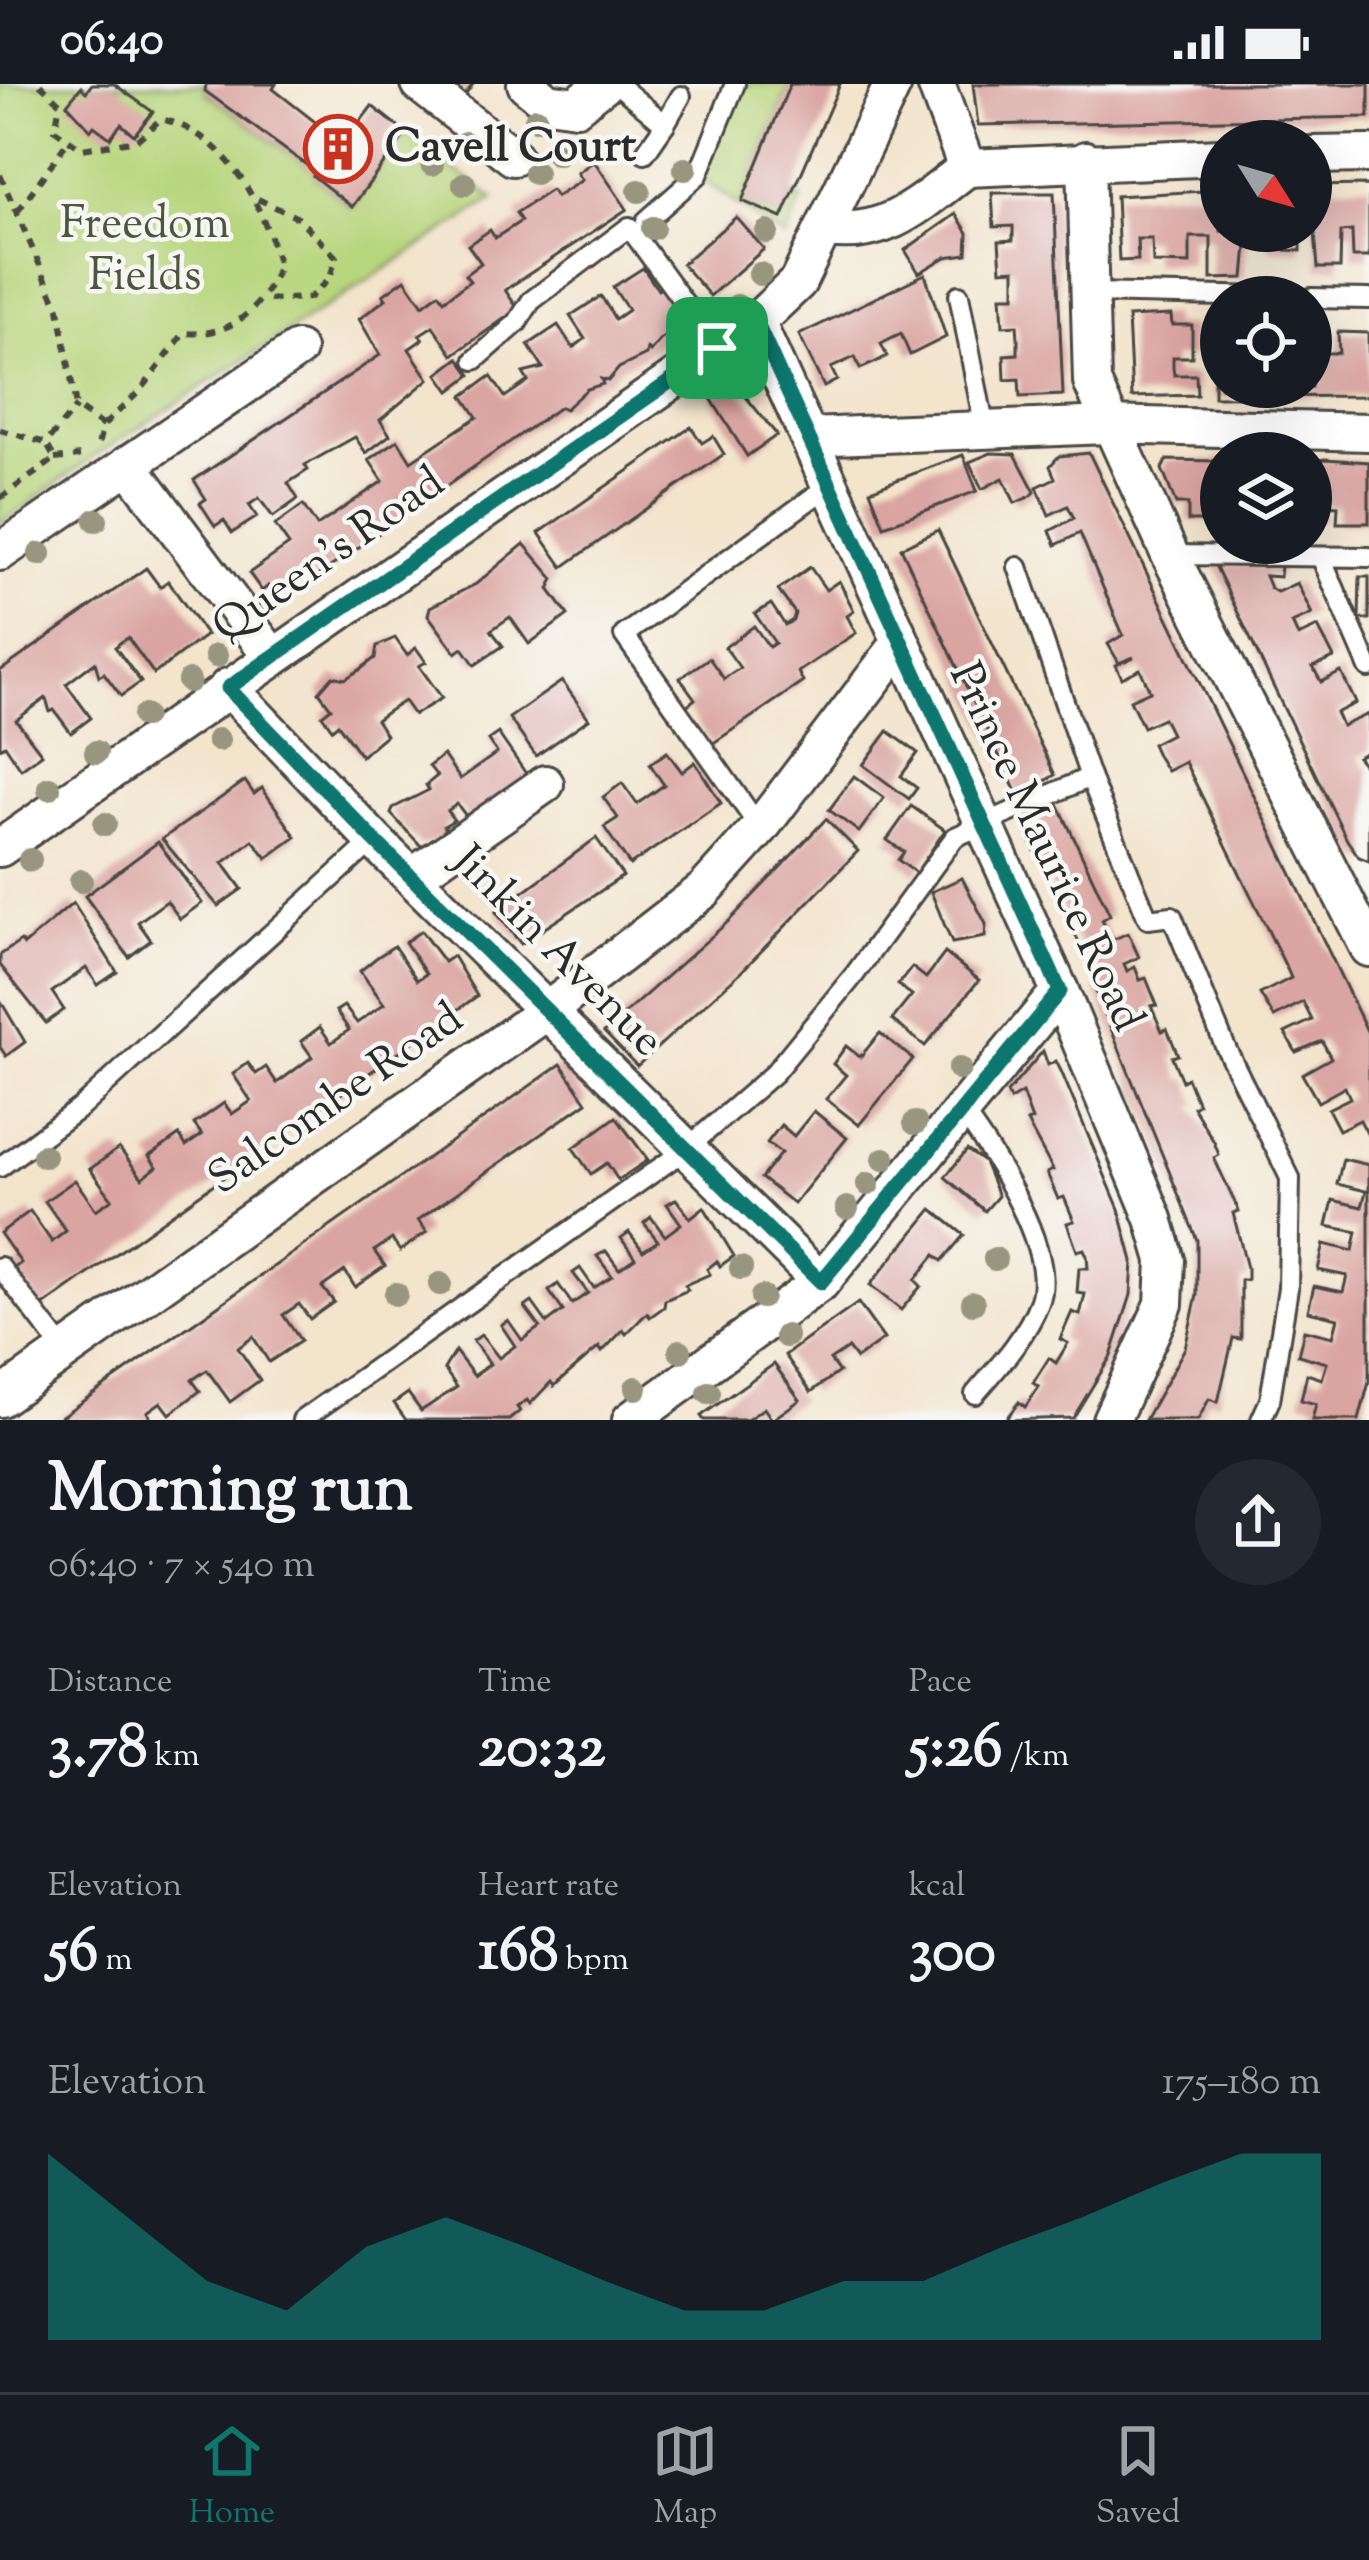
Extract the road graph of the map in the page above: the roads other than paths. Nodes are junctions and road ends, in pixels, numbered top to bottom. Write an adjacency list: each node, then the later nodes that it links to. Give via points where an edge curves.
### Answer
1 (526, 84): 2 (street, via 548,102 575,106)
2 (604, 84)
3 (617, 84): 9 (lane)
4 (735, 84): 17 (lane, via 698,175)
5 (892, 84): 18 (street, Queen's Road)
6 (936, 84): 16 (street)
7 (433, 88): 13 (street)
8 (681, 96): 9 (lane)
9 (665, 124): 10 (lane)
10 (645, 153)
11 (1369, 154): 12 (street)
12 (1332, 155)
13 (513, 157)
14 (1200, 157): 15 (street)
15 (1087, 160): 16 (street); 19 (street)
16 (967, 168): 18 (street, via 900,219 861,234)
17 (646, 221)
18 (828, 229): 24 (street, Queen's Road, via 798,282)
19 (1090, 293): 21 (lane); 28 (street, via 1092,382)
20 (959, 295): 29 (lane)
21 (1200, 295)
22 (1332, 298): 23 (lane)
23 (1369, 299)
24 (756, 322): 25 (street, Queen's Road); 31 (street, Prince Maurice Road)
25 (717, 348): 27 (lane, via 628,227 532,301); 42 (street, Queen's Road)
26 (297, 350): 32 (street)
27 (475, 361)
28 (1108, 425): 29 (street); 30 (street); 35 (street)
29 (985, 430): 31 (street)
30 (1369, 432)
31 (809, 437): 33 (street, Prince Maurice Road)
32 (112, 459): 34 (street); 42 (street)
33 (827, 487): 41 (street, Prince Maurice Road); 48 (lane, via 624,635)
34 (0, 552)
35 (1170, 555): 36 (lane); 52 (street)
36 (1200, 555)
37 (1332, 557): 38 (lane)
38 (1369, 557)
39 (1324, 564): 43 (lane)
40 (1018, 567): 45 (lane)
41 (898, 645): 47 (street, Prince Maurice Road); 48 (street, Salcombe Road)
42 (271, 655): 44 (street, Queen's Road)
43 (1369, 668)
44 (228, 688): 49 (street, Jinkin Avenue); 50 (street, Queen's Road)
45 (1090, 777): 47 (lane); 68 (lane, via 1148,919 1172,916 1290,1178 1288,1288)
46 (544, 784): 51 (street)
47 (984, 823): 54 (street, Prince Maurice Road); 57 (lane, via 955,837 774,1073)
48 (760, 828): 55 (street, Salcombe Road, via 704,890)
49 (374, 840): 51 (street, Jinkin Avenue); 58 (lane, via 81,1107)
50 (0, 848)
51 (412, 877): 55 (street, Jinkin Avenue)
52 (1357, 892): 53 (street)
53 (1369, 949)
54 (1060, 991): 56 (street); 67 (street, Prince Maurice Road, via 1166,1260 1165,1304)
55 (547, 1011): 57 (street, Jinkin Avenue); 61 (street, Salcombe Road)
56 (962, 1111): 60 (street); 62 (lane, via 989,1148 1044,1263 1040,1302)
57 (685, 1150): 60 (street, Jinkin Avenue); 65 (lane)
58 (0, 1167)
59 (0, 1267): 61 (lane)
60 (821, 1282): 66 (street)
61 (65, 1352): 63 (street, Salcombe Road)
62 (975, 1394)
63 (0, 1398): 64 (lane)
64 (16, 1420)
65 (302, 1420)
66 (631, 1420)
67 (1111, 1420)
68 (1261, 1420)

